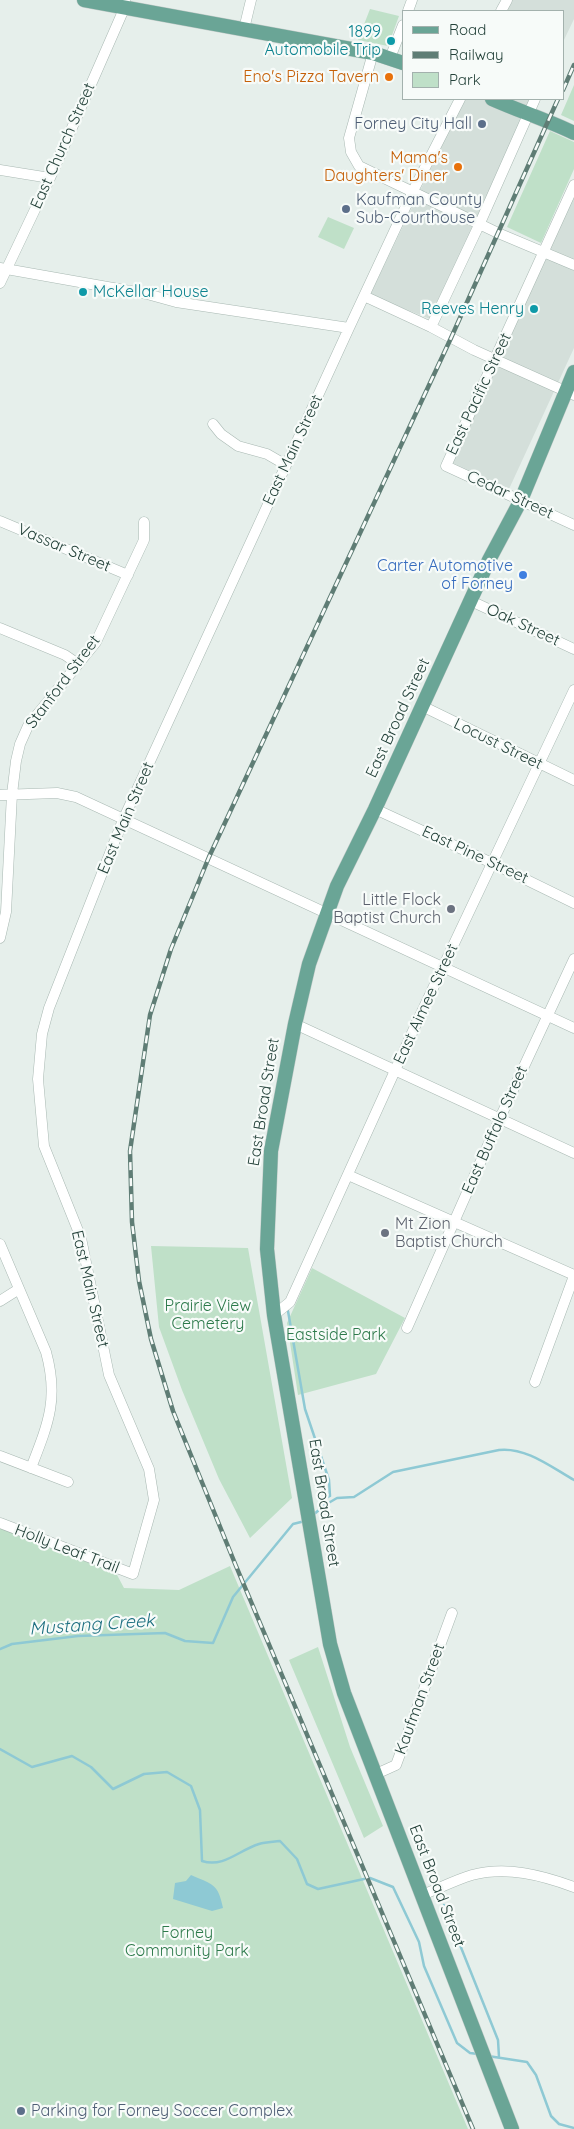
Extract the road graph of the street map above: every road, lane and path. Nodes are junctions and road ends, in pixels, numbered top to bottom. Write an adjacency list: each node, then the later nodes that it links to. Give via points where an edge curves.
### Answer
1 (84, 0): 3 (main road)
2 (251, 0): 4 (street)
3 (125, 4): 4 (main road); 16 (street, East Church Street)
4 (244, 29): 6 (main road)
5 (402, 31): 7 (street)
6 (372, 53): 7 (main road); 18 (street, via 350,132 353,158 359,166)
7 (397, 60)
8 (459, 100): 18 (street, East Main Street)
9 (494, 100): 11 (main road)
10 (536, 100): 11 (street)
11 (528, 115): 12 (main road, via 533,122); 19 (street)
12 (548, 124): 13 (main road); 14 (main road)
13 (574, 133)
14 (574, 140)
15 (0, 170): 16 (street)
16 (50, 178): 22 (street, East Church Street)
17 (574, 185): 20 (street, East Pacific Street)
18 (413, 191): 19 (street); 24 (street, East Main Street)
19 (480, 223): 20 (street); 26 (street)
20 (544, 252): 21 (street); 27 (street, East Pacific Street)
21 (574, 265)
22 (4, 268): 23 (street, East Church Street); 25 (street, via 176,302)
23 (0, 283)
24 (364, 296): 25 (street, East Main Street); 26 (street)
25 (349, 328): 31 (street, East Main Street)
26 (431, 328): 27 (street, via 490,352)
27 (495, 358): 29 (street); 32 (street, East Pacific Street)
28 (574, 372): 29 (main road, East Broad Street)
29 (569, 393): 33 (main road, East Broad Street)
30 (213, 424): 31 (street, via 238,446 267,454)
31 (286, 465): 49 (street, East Main Street)
32 (446, 466): 33 (street, Cedar Street)
33 (521, 500): 36 (street, Cedar Street); 38 (main road, East Broad Street)
34 (0, 521): 37 (street, Vassar Street)
35 (144, 522): 37 (street, Stanford Street, via 144,540)
36 (574, 525)
37 (128, 575): 41 (street, Stanford Street, via 96,642)
38 (471, 601): 40 (street, Oak Street); 43 (main road, East Broad Street)
39 (0, 628): 41 (street, via 65,655)
40 (574, 649)
41 (78, 664): 46 (street, Stanford Street, via 28,726 16,761)
42 (574, 690): 44 (street, East Aimee Street)
43 (422, 706): 44 (street, Locust Street); 48 (main road, East Broad Street)
44 (539, 764): 45 (street, Locust Street); 50 (street, East Aimee Street)
45 (574, 780)
46 (12, 794): 47 (street); 49 (street, via 57,793 76,797); 52 (street, Stanford Street)
47 (0, 795)
48 (375, 809): 50 (street, East Pine Street); 53 (main road, East Broad Street)
49 (123, 820): 53 (street); 76 (street, East Main Street, via 49,1008 42,1034 38,1079 44,1146 81,1238 109,1374 150,1469 154,1500)
50 (492, 863): 51 (street, East Pine Street); 56 (street, East Aimee Street)
51 (574, 903)
52 (3, 911): 54 (street, Stanford Street)
53 (327, 912): 56 (street); 58 (main road, East Broad Street)
54 (0, 938)
55 (574, 960): 57 (street, East Buffalo Street)
56 (443, 966): 57 (street); 60 (street, East Aimee Street)
57 (548, 1016): 59 (street); 61 (street, East Buffalo Street)
58 (295, 1024): 60 (street); 69 (main road, East Broad Street, via 271,1151 267,1249)
59 (574, 1028)
60 (395, 1070): 61 (street); 63 (street, East Aimee Street)
61 (500, 1118): 62 (street); 64 (street, East Buffalo Street)
62 (574, 1153)
63 (348, 1175): 64 (street); 69 (street, East Aimee Street, via 290,1302)
64 (454, 1223): 66 (street); 70 (street, East Buffalo Street)
65 (0, 1244): 67 (street)
66 (574, 1276): 71 (street)
67 (20, 1289): 68 (street); 73 (street, via 46,1352 52,1386 50,1415)
68 (0, 1301)
69 (274, 1315): 78 (main road, East Broad Street, via 330,1644 344,1693)
70 (406, 1328)
71 (535, 1382)
72 (0, 1456): 73 (street)
73 (31, 1468): 74 (street)
74 (68, 1482)
75 (0, 1523): 76 (street, Holly Leaf Trail)
76 (133, 1574)
77 (452, 1613): 78 (street, Kaufman Street, via 396,1765)
78 (376, 1774): 80 (main road, East Broad Street)
79 (574, 1887): 80 (street, via 515,1870 472,1875)
80 (422, 1895): 81 (main road, East Broad Street)
81 (512, 2129)

